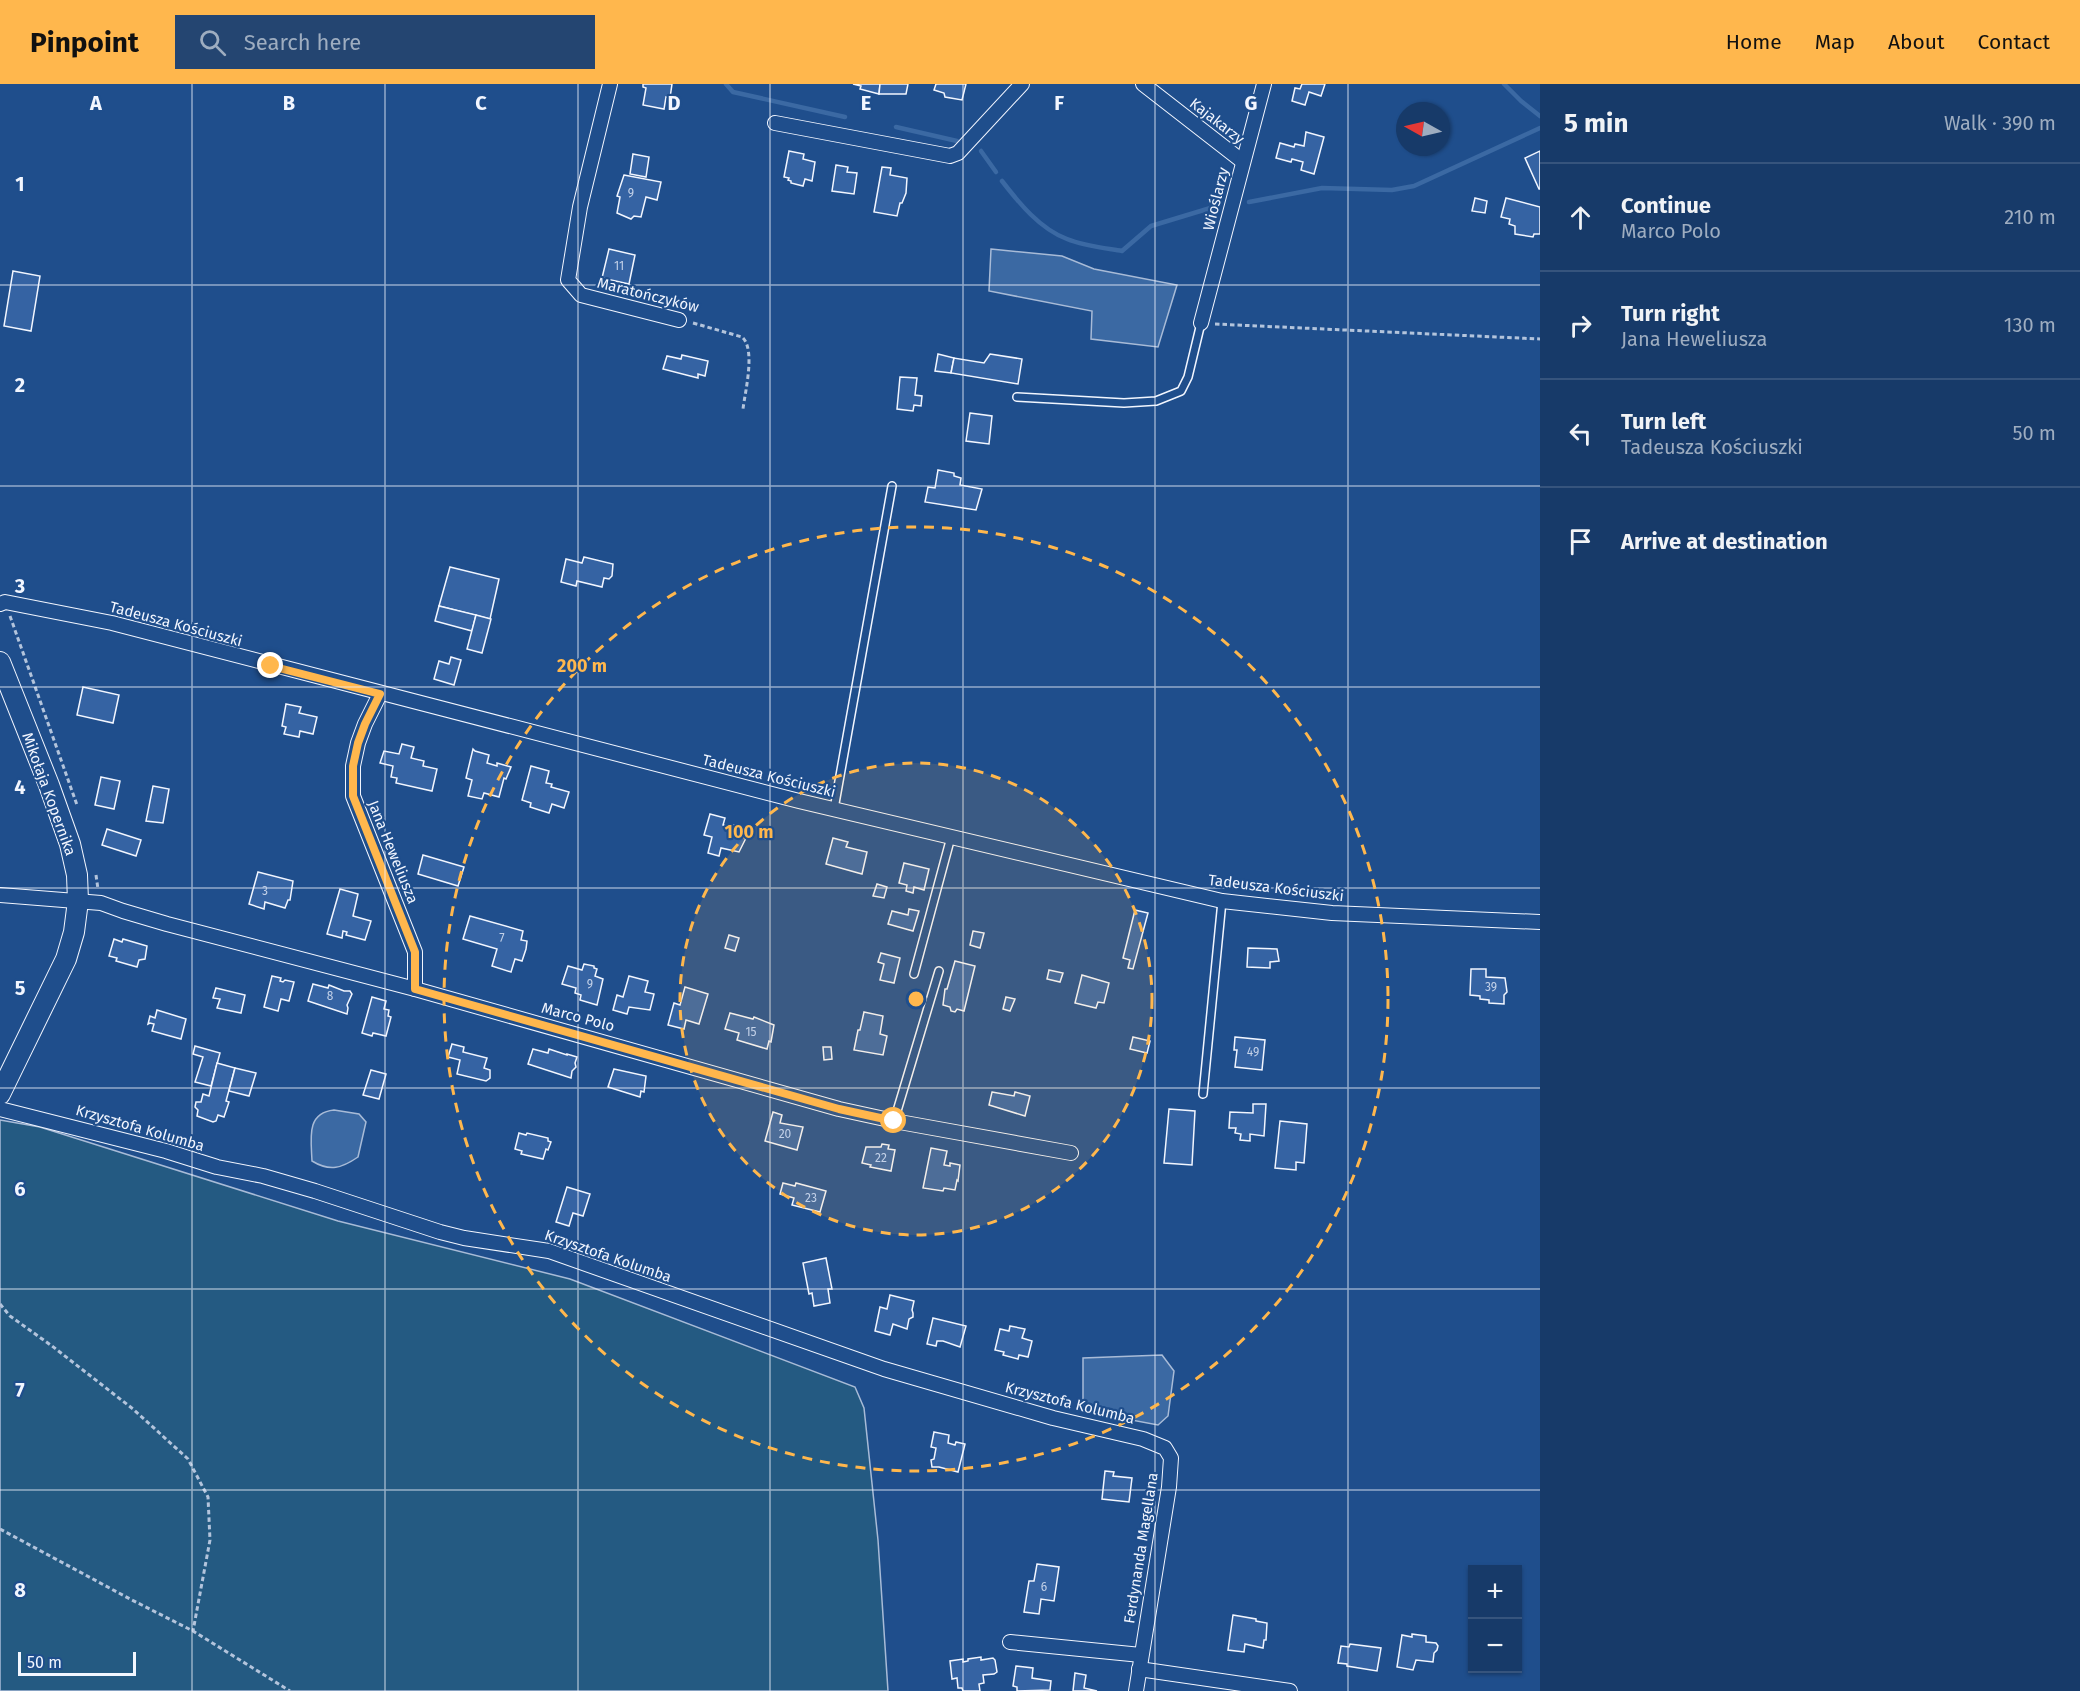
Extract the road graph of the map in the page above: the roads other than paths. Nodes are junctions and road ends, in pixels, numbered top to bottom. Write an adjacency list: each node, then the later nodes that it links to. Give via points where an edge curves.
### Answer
1 (610, 84): 7 (street, Maratończyków, via 580,207 568,280 581,295)
2 (1022, 84): 5 (street, via 958,153 950,156)
3 (1143, 84): 6 (street, Kajakarzy)
4 (1264, 84): 6 (street, Wioślarzy)
5 (775, 123)
6 (1242, 161): 8 (street, Wioślarzy)
7 (679, 320)
8 (1201, 323): 9 (lane, via 1181,392 1156,401 1124,403)
9 (1017, 397)
10 (892, 486): 14 (lane)
11 (0, 604): 13 (street, Tadeusza Kościuszki, via 112,623)
12 (2, 672): 17 (street, Mikołaja Kopernika, via 70,844)
13 (380, 694): 14 (street, Tadeusza Kościuszki); 22 (street, Jana Heweliusza, via 358,743 353,796 415,952)
14 (834, 809): 15 (street, Tadeusza Kościuszki)
15 (951, 837): 18 (street, Tadeusza Kościuszki); 21 (lane)
16 (0, 895): 17 (street, Marco Polo)
17 (78, 901): 22 (street, Marco Polo, via 100,903); 23 (street, Mikołaja Kopernika, via 66,959)
18 (1222, 901): 19 (street, Tadeusza Kościuszki, via 1332,913); 24 (lane)
19 (1540, 922)
20 (939, 970): 26 (lane)
21 (914, 974)
22 (415, 989): 26 (street, Marco Polo, via 816,1103)
23 (0, 1094)
24 (1203, 1094)
25 (0, 1109): 28 (street, Krzysztofa Kolumba, via 263,1176 440,1232 549,1251 884,1369)
26 (894, 1121): 27 (street, Marco Polo)
27 (1071, 1153)
28 (1165, 1448): 30 (street, Ferdynanda Magellana, via 1171,1458 1169,1487)
29 (1010, 1642): 30 (street)
30 (1141, 1655): 31 (street, Ferdynanda Magellana)
31 (1139, 1669): 32 (street, Ferdynanda Magellana); 33 (street)
32 (1136, 1691)
33 (1290, 1691)

